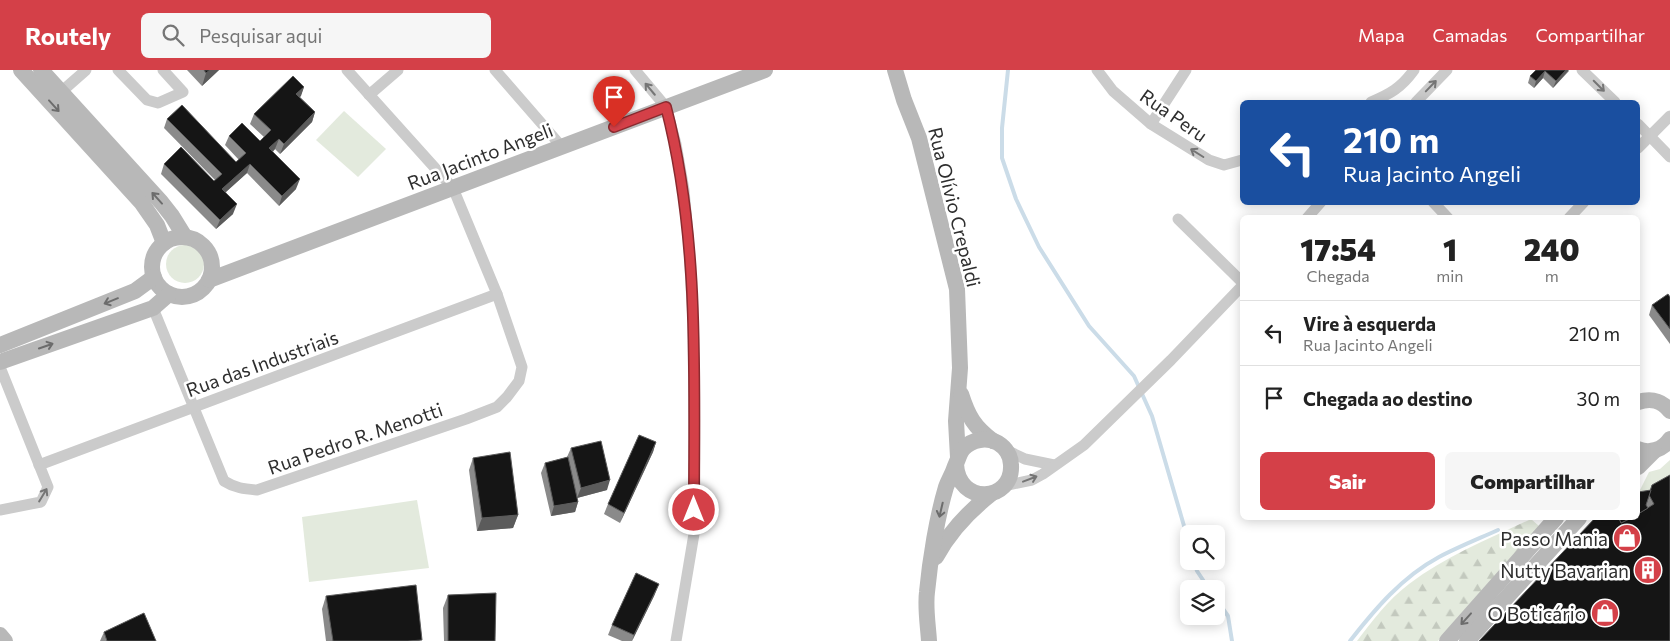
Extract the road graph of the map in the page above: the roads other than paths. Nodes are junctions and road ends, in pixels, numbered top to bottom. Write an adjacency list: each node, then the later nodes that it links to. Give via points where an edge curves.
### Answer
1 (21, 70): 40 (street, one-way to 40, via 141,202 157,225)
2 (41, 70): 17 (street)
3 (86, 70): 17 (street)
4 (118, 70): 5 (street, via 146,100 158,103 183,92)
5 (163, 70)
6 (347, 70): 18 (street)
7 (398, 70): 18 (street)
8 (495, 70): 28 (street)
9 (635, 70): 22 (street, one-way to 9)
10 (765, 70): 22 (street, Rua Jacinto Angeli)
11 (895, 70): 51 (street, Rua Olívio Crepaldi, via 919,138 957,289)
12 (1097, 70): 24 (street, Rua Peru, via 1113,91)
13 (1186, 70): 24 (street)
14 (1414, 70): 19 (street, via 1393,92)
15 (1447, 70): 20 (street, one-way to 15)
16 (1582, 70): 21 (street, one-way to 21)
17 (61, 92): 39 (street, one-way to 17, via 172,216)
18 (369, 95): 31 (street)
19 (1375, 100)
20 (1418, 100)
21 (1614, 100)
22 (666, 107): 28 (street, Rua Jacinto Angeli); 72 (street, via 684,190 693,324 695,528)
23 (1670, 116): 26 (street)
24 (1151, 124): 30 (street, Rua Peru, one-way to 24, via 1224,165 1209,160)
25 (1640, 126): 26 (street)
26 (1650, 136): 27 (street); 29 (street)
27 (1640, 146)
28 (562, 147): 31 (street, Rua Jacinto Angeli)
29 (1670, 157)
30 (1240, 161)
31 (453, 188): 42 (street, Rua Jacinto Angeli); 46 (street)
32 (1319, 205): 35 (street)
33 (1435, 205): 36 (street)
34 (1581, 205): 37 (street)
35 (1310, 215)
36 (1445, 215)
37 (1572, 215)
38 (1178, 219): 43 (street)
39 (185, 237): 40 (street); 42 (street, via 204,246 212,268)
40 (164, 244): 41 (street, via 155,254)
41 (154, 277): 45 (street, via 159,287); 48 (street, one-way to 48, via 135,291)
42 (209, 280): 45 (street, via 192,296)
43 (1240, 280)
44 (1240, 288): 63 (street, via 1118,414 1084,445)
45 (169, 294): 47 (street)
46 (497, 294): 55 (street, Rua das Industriais); 55 (street, Rua Pedro R. Menotti, via 522,367 519,381 497,407 466,419 257,490 238,488 224,481)
47 (153, 308): 49 (street, one-way to 47); 55 (street)
48 (0, 345)
49 (0, 362)
50 (0, 367): 62 (street)
51 (959, 387): 58 (street, Rua Olívio Crepaldi, via 973,422); 61 (street, Rua Olívio Crepaldi)
52 (1670, 392): 53 (street)
53 (1654, 400): 54 (street); 56 (street)
54 (1640, 401)
55 (194, 407): 62 (street, Rua das Industriais)
56 (1670, 411)
57 (1670, 439): 60 (street)
58 (1000, 446): 61 (street, via 982,439 974,441 962,450); 63 (street, via 1025,459); 65 (street, via 1011,460 1011,468 1010,476)
59 (1640, 449): 60 (street)
60 (1654, 451): 64 (street)
61 (957, 460): 65 (street, via 956,472 964,486 978,494); 69 (street, Rua Olívio Crepaldi, one-way to 69, via 946,486)
62 (39, 465): 66 (street, one-way to 62, via 41,502 48,488)
63 (1054, 465): 65 (street, one-way to 63, via 1032,480)
64 (1640, 465)
65 (997, 490): 69 (street, Rua Olívio Crepaldi, via 976,505 954,529)
66 (0, 510)
67 (1554, 520): 74 (street, one-way to 74)
68 (1577, 520): 75 (street)
69 (931, 565): 73 (street, Rua Olívio Crepaldi, via 926,593)
70 (0, 635): 71 (street)
71 (5, 641)
72 (676, 641)
73 (929, 641)
74 (1447, 641)
75 (1467, 641)

